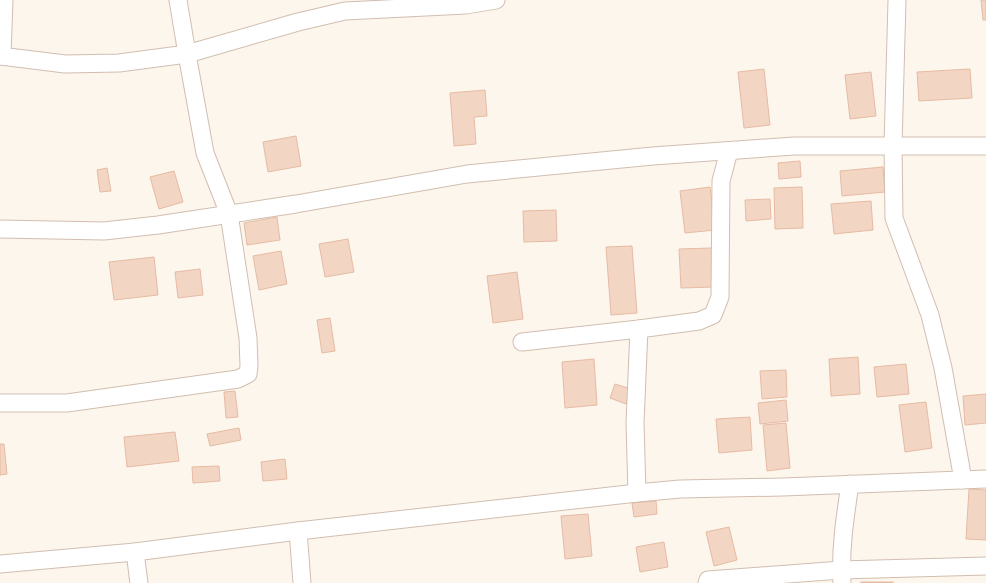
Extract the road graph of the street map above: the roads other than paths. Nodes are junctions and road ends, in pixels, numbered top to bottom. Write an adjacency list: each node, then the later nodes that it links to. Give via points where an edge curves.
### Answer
1 (4, 0): 7 (street)
2 (178, 0): 6 (street)
3 (496, 0): 5 (street, via 466,5)
4 (897, 0): 8 (street)
5 (344, 5): 6 (street, via 298,22)
6 (187, 54): 7 (street, via 119,63 65,64); 11 (street, via 205,153)
7 (1, 56)
8 (893, 146): 9 (street); 10 (street, via 794,146); 17 (street, via 894,218 930,315 943,368)
9 (986, 146)
10 (729, 151): 11 (street, via 467,174); 13 (street, via 721,182 720,297 713,315 699,321)
11 (229, 214): 12 (street, via 104,231); 15 (street, via 248,338 248,374 238,379 67,404)
12 (0, 229)
13 (638, 329): 14 (street); 19 (street, via 635,423)
14 (522, 342)
15 (0, 403)
16 (986, 479): 17 (street)
17 (963, 480): 18 (street)
18 (850, 484): 19 (street, via 784,488 680,489); 24 (street, via 844,524)
19 (638, 493): 20 (street)
20 (298, 531): 21 (street); 26 (street)
21 (136, 552): 22 (street); 25 (street)
22 (0, 564)
23 (986, 566): 24 (street)
24 (841, 577): 27 (street, via 708,580)
25 (139, 583)
26 (302, 583)
27 (707, 583)

